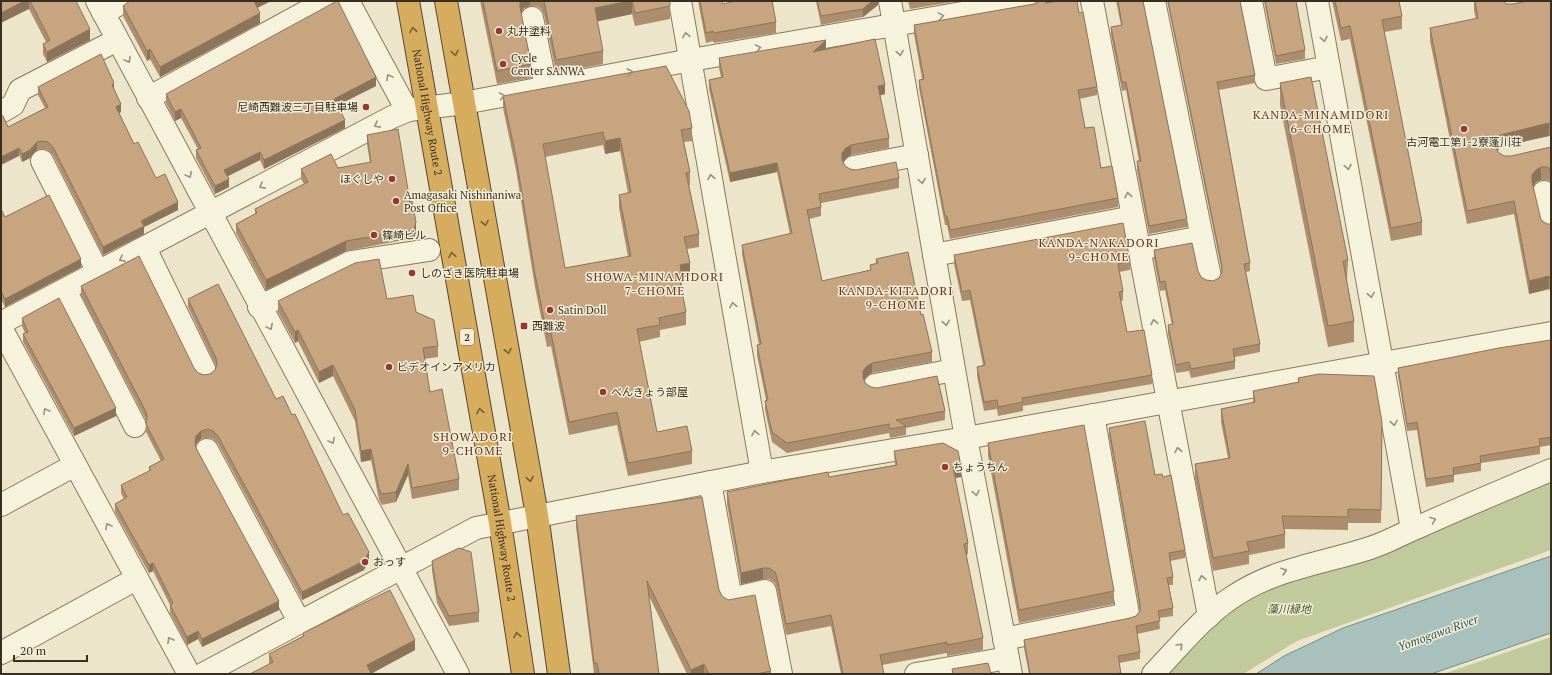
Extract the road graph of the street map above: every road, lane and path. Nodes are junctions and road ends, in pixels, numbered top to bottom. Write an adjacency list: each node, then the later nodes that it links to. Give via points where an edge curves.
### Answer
1 (125, 1): 13 (street)
2 (326, 1): 20 (street)
3 (348, 1): 22 (street, one-way to 3, via 402,103)
4 (408, 1): 22 (highway, National Highway Route 2 / 2, one-way to 4)
5 (446, 1): 21 (highway, one-way to 21)
6 (680, 1): 17 (street, one-way to 6)
7 (890, 1): 15 (street)
8 (1032, 1): 15 (street, one-way to 8)
9 (1092, 1): 29 (street, one-way to 9)
10 (1154, 1): 31 (street)
11 (1251, 1): 18 (street, via 1266,79)
12 (1317, 1): 18 (street, one-way to 18)
13 (100, 7): 16 (street)
14 (532, 18): 19 (street)
15 (894, 24): 17 (street, one-way to 15); 24 (street, one-way to 24)
16 (117, 40): 20 (street, one-way to 20); 23 (street, via 20,90 13,105)
17 (691, 60): 19 (street, one-way to 17); 54 (street, one-way to 17)
18 (1329, 67): 43 (street, one-way to 43)
19 (546, 87): 21 (street, one-way to 19)
20 (148, 98): 28 (street, one-way to 28)
21 (464, 103): 22 (street); 57 (highway, one-way to 57)
22 (418, 109): 28 (street, one-way to 28, via 392,117); 58 (highway, National Highway Route 2 / 2, one-way to 22)
23 (1, 112)
24 (917, 155): 26 (street); 35 (street, one-way to 35)
25 (42, 161): 36 (street)
26 (854, 167)
27 (1544, 192): 30 (street)
28 (210, 214): 32 (street); 39 (street)
29 (1133, 217): 33 (street); 35 (street)
30 (1551, 225)
31 (1202, 237): 33 (street); 37 (street)
32 (145, 248): 36 (street, one-way to 36); 45 (street)
33 (1139, 249): 47 (street, one-way to 33)
34 (429, 250): 39 (street, via 351,262)
35 (934, 255): 44 (street, one-way to 44)
36 (98, 272): 38 (street)
37 (1210, 277)
38 (64, 290): 40 (street); 49 (street)
39 (259, 307): 60 (street, one-way to 60)
40 (1, 324)
41 (1, 328): 52 (street, one-way to 41)
42 (1551, 333): 43 (street)
43 (1384, 362): 47 (street); 59 (street, one-way to 59)
44 (954, 370): 46 (street); 50 (street)
45 (205, 371)
46 (875, 385)
47 (1169, 401): 48 (street); 62 (street, one-way to 47)
48 (1093, 415): 50 (street); 65 (street, via 1128,614)
49 (134, 426)
50 (966, 438): 54 (street); 65 (street, one-way to 65)
51 (207, 450): 63 (street)
52 (75, 465): 56 (street); 61 (street, one-way to 52)
53 (1551, 470): 59 (street, one-way to 53)
54 (762, 472): 55 (street)
55 (710, 482): 57 (street); 72 (street, via 731,599 765,591)
56 (1, 505)
57 (537, 515): 58 (street); 71 (highway)
58 (500, 523): 60 (street, via 476,528); 70 (highway, National Highway Route 2 / 2, one-way to 58)
59 (1412, 529): 62 (street, one-way to 59, via 1229,599 1270,576 1388,542)
60 (400, 568): 63 (street); 69 (street)
61 (136, 578): 64 (street); 67 (street, one-way to 61)
62 (1209, 616): 74 (street, one-way to 62)
63 (300, 623): 68 (street)
64 (1, 653)
65 (1008, 657): 66 (street)
66 (943, 672): 73 (street)
67 (189, 674)
68 (203, 674)
69 (458, 674)
70 (523, 674)
71 (559, 674)
72 (781, 674)
73 (916, 674)
74 (1153, 674)

